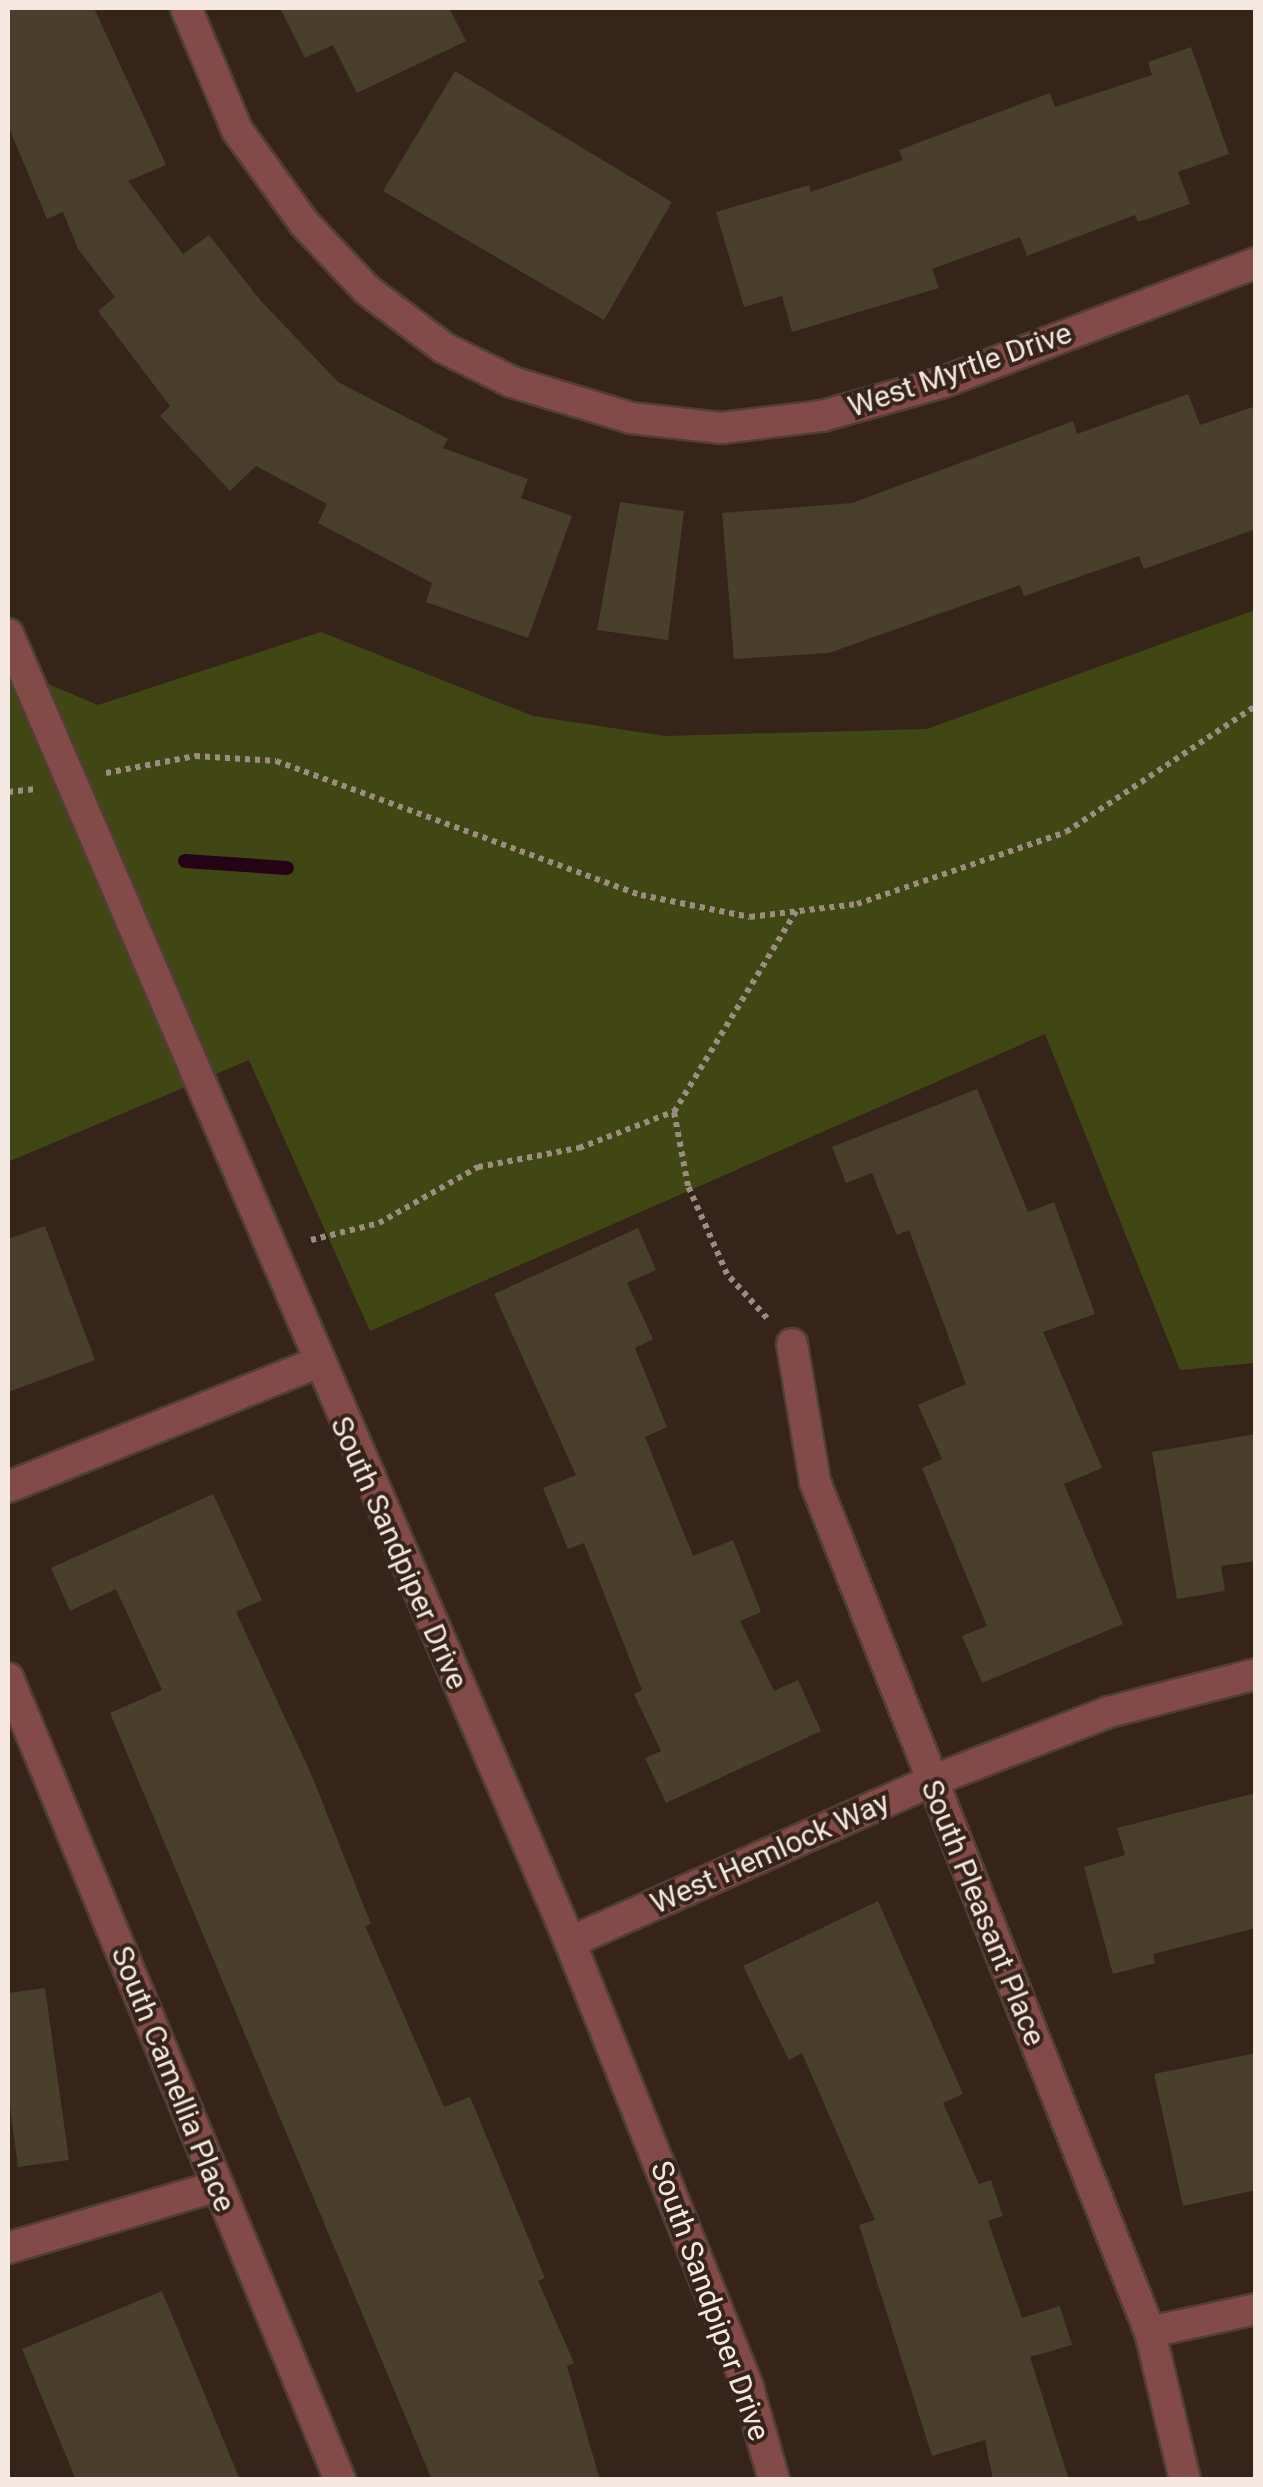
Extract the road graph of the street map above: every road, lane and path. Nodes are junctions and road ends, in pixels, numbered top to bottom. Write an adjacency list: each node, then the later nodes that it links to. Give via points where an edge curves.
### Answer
1 (186, 8): 2 (street, West Myrtle Drive, via 237,130 304,222 367,290 444,348 512,382 630,418 721,428 822,416 944,382)
2 (1256, 264)
3 (8, 634): 5 (street, South Sandpiper Drive)
4 (1256, 706): 7 (path, via 1066,832 857,904)
5 (72, 785): 6 (path); 7 (path, via 128,765 195,756 276,761 641,895 750,917); 9 (street, South Sandpiper Drive)
6 (8, 792)
7 (796, 912): 8 (path)
8 (674, 1112): 9 (path, via 579,1148 478,1167 379,1223); 10 (path, via 688,1186 727,1274)
9 (271, 1250): 11 (street, South Sandpiper Drive)
10 (792, 1344): 15 (street, South Pleasant Place, via 815,1482)
11 (316, 1363): 12 (street); 16 (street, South Sandpiper Drive)
12 (8, 1487)
13 (1256, 1674): 15 (street, West Hemlock Way, via 1110,1712)
14 (8, 1678): 17 (street, South Camellia Place)
15 (929, 1782): 16 (street, West Hemlock Way); 20 (street, South Pleasant Place)
16 (570, 1942): 22 (street, South Sandpiper Drive, via 748,2388)
17 (217, 2186): 18 (street); 21 (street, South Camellia Place)
18 (8, 2248)
19 (1256, 2309): 20 (street)
20 (1150, 2332): 23 (street, South Pleasant Place)
21 (340, 2480)
22 (774, 2480)
23 (1185, 2480)

